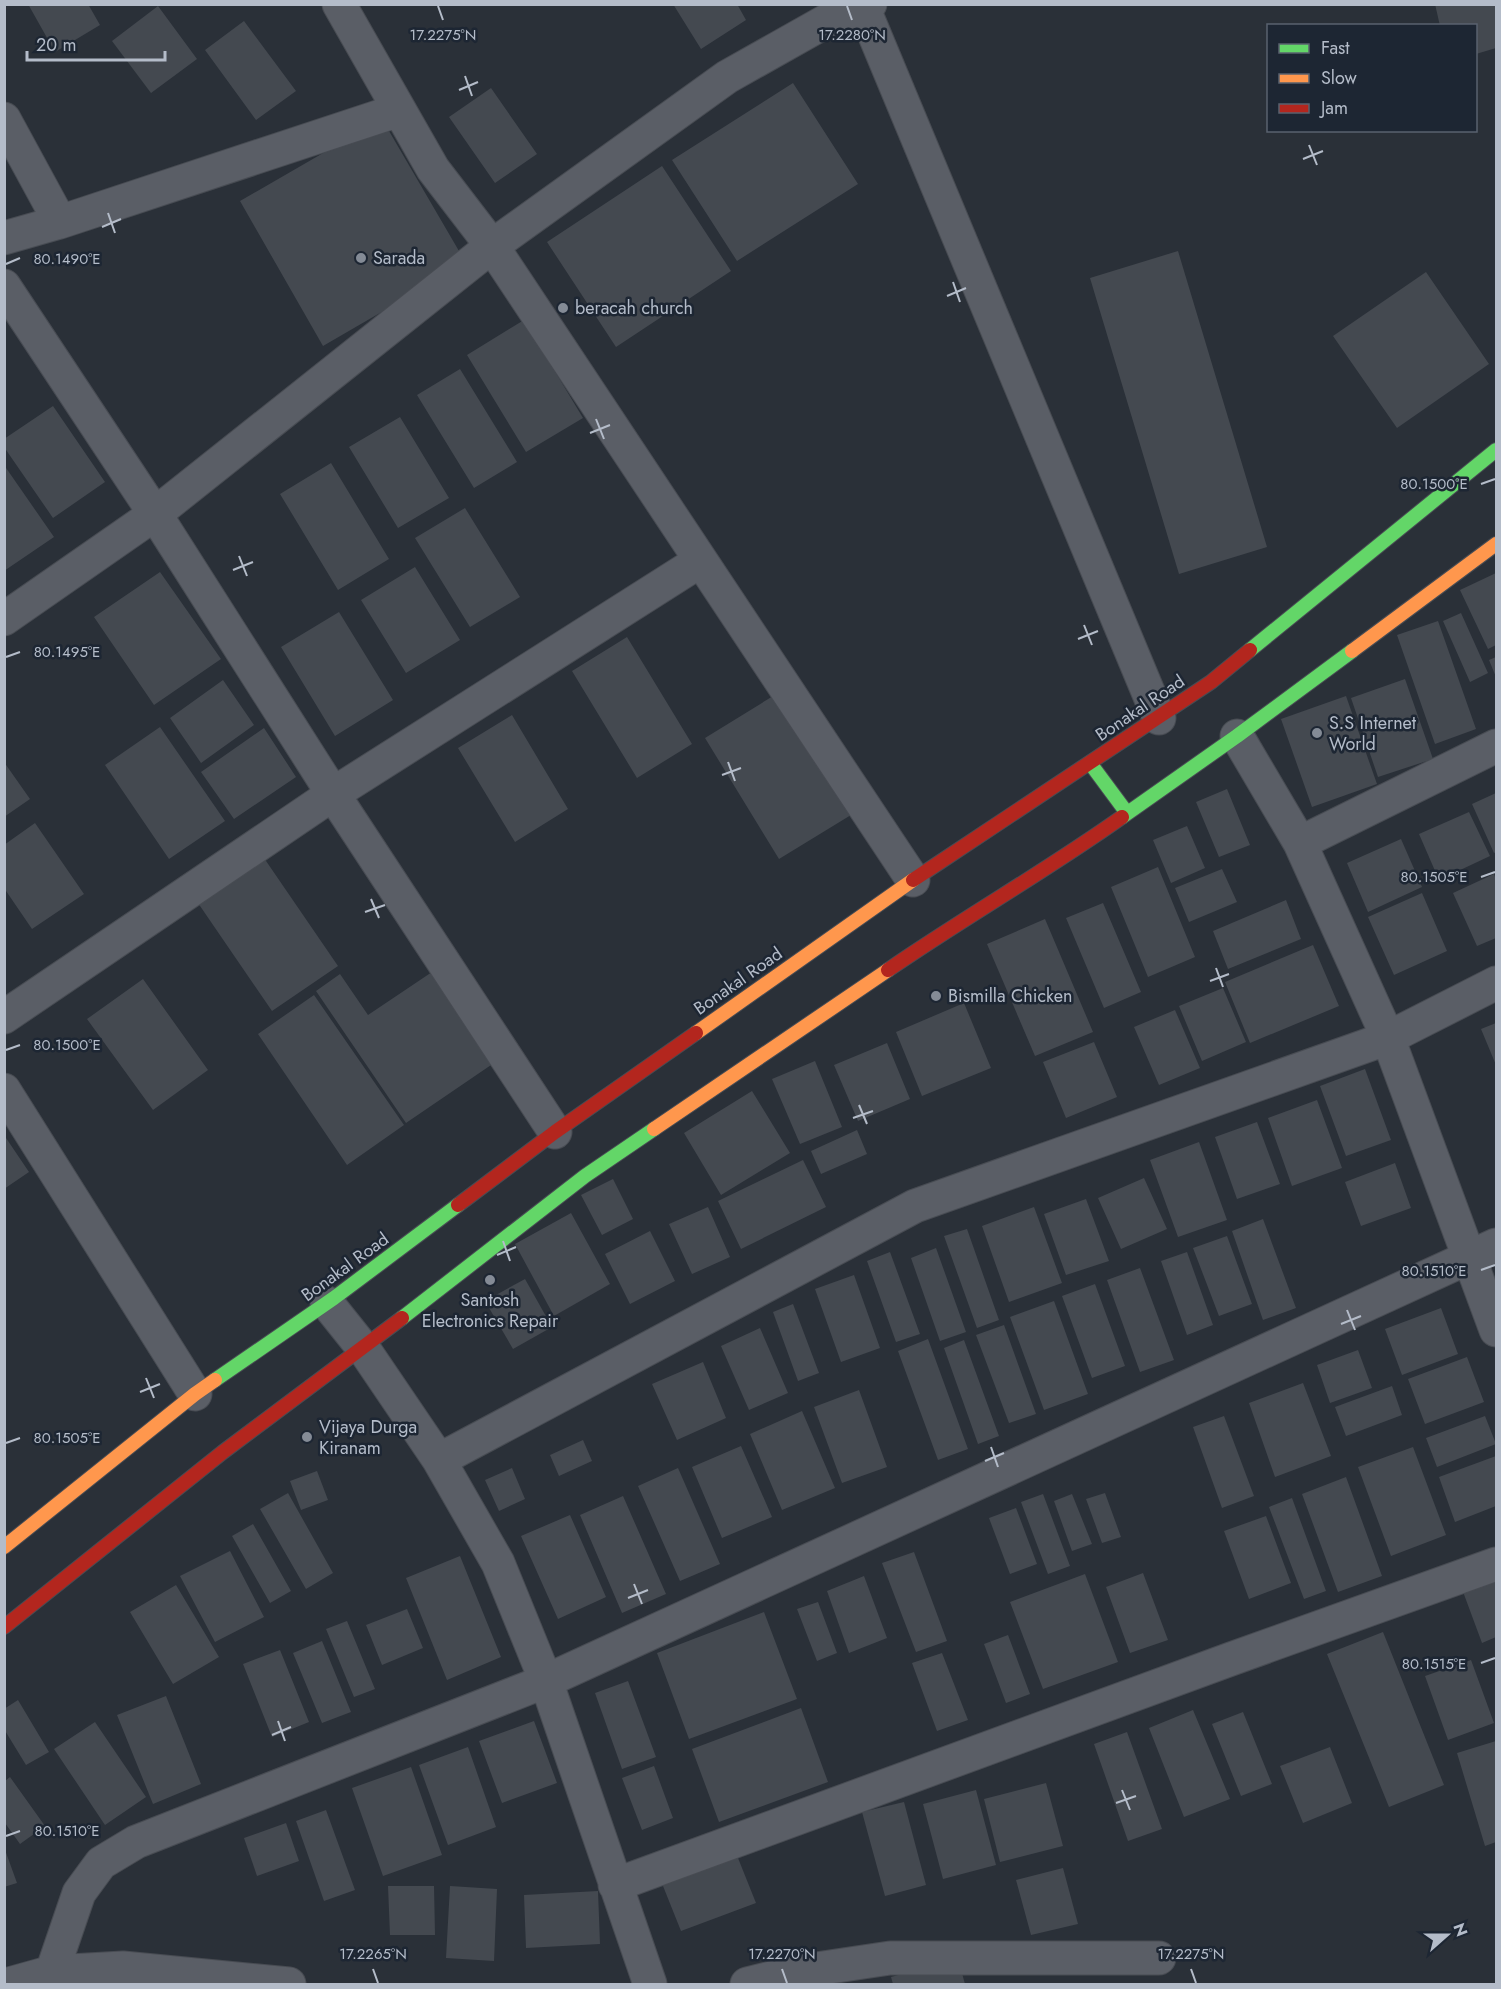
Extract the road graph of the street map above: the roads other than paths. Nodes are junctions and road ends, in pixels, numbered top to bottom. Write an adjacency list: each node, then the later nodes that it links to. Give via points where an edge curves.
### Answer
1 (339, 4): 3 (street)
2 (866, 6): 7 (street, via 830,19 727,77); 14 (street)
3 (399, 110): 5 (street); 7 (street, via 433,169)
4 (4, 119): 5 (street)
5 (60, 222): 6 (street)
6 (4, 238)
7 (492, 246): 10 (street); 12 (street)
8 (4, 286): 10 (street)
9 (1497, 450): 14 (main road, Bonakal Road, via 1211,682)
10 (155, 514): 13 (street); 18 (street)
11 (1497, 544): 15 (main road)
12 (700, 561): 18 (street); 21 (street)
13 (4, 620)
14 (1159, 718): 17 (main road, Bonakal Road)
15 (1238, 736): 19 (main road); 20 (street)
16 (1497, 746): 20 (street)
17 (1090, 763): 19 (main road); 21 (main road, Bonakal Road)
18 (333, 794): 23 (street); 26 (street)
19 (1127, 813): 30 (main road, via 939,934 585,1176)
20 (1300, 843): 24 (street)
21 (913, 880): 26 (main road, Bonakal Road)
22 (1497, 983): 24 (street)
23 (4, 1017)
24 (1388, 1038): 27 (street); 32 (street, via 915,1206)
25 (4, 1090): 31 (street)
26 (555, 1132): 28 (main road, Bonakal Road)
27 (1483, 1251): 29 (street); 36 (street)
28 (327, 1303): 30 (street); 31 (main road, Bonakal Road)
29 (1497, 1330)
30 (363, 1348): 32 (street); 35 (main road, via 223,1452)
31 (195, 1394): 33 (main road, Bonakal Road)
32 (439, 1460): 36 (street, via 498,1563)
33 (4, 1547)
34 (1497, 1564): 37 (street)
35 (4, 1627)
36 (546, 1681): 37 (street); 39 (street, via 136,1842 100,1863 79,1893)
37 (615, 1885): 42 (street)
38 (1159, 1958): 43 (street, via 891,1958 796,1972)
39 (52, 1972): 40 (street); 41 (street, via 123,1968)
40 (9, 1984)
41 (289, 1984)
42 (650, 1984)
43 (747, 1984)

